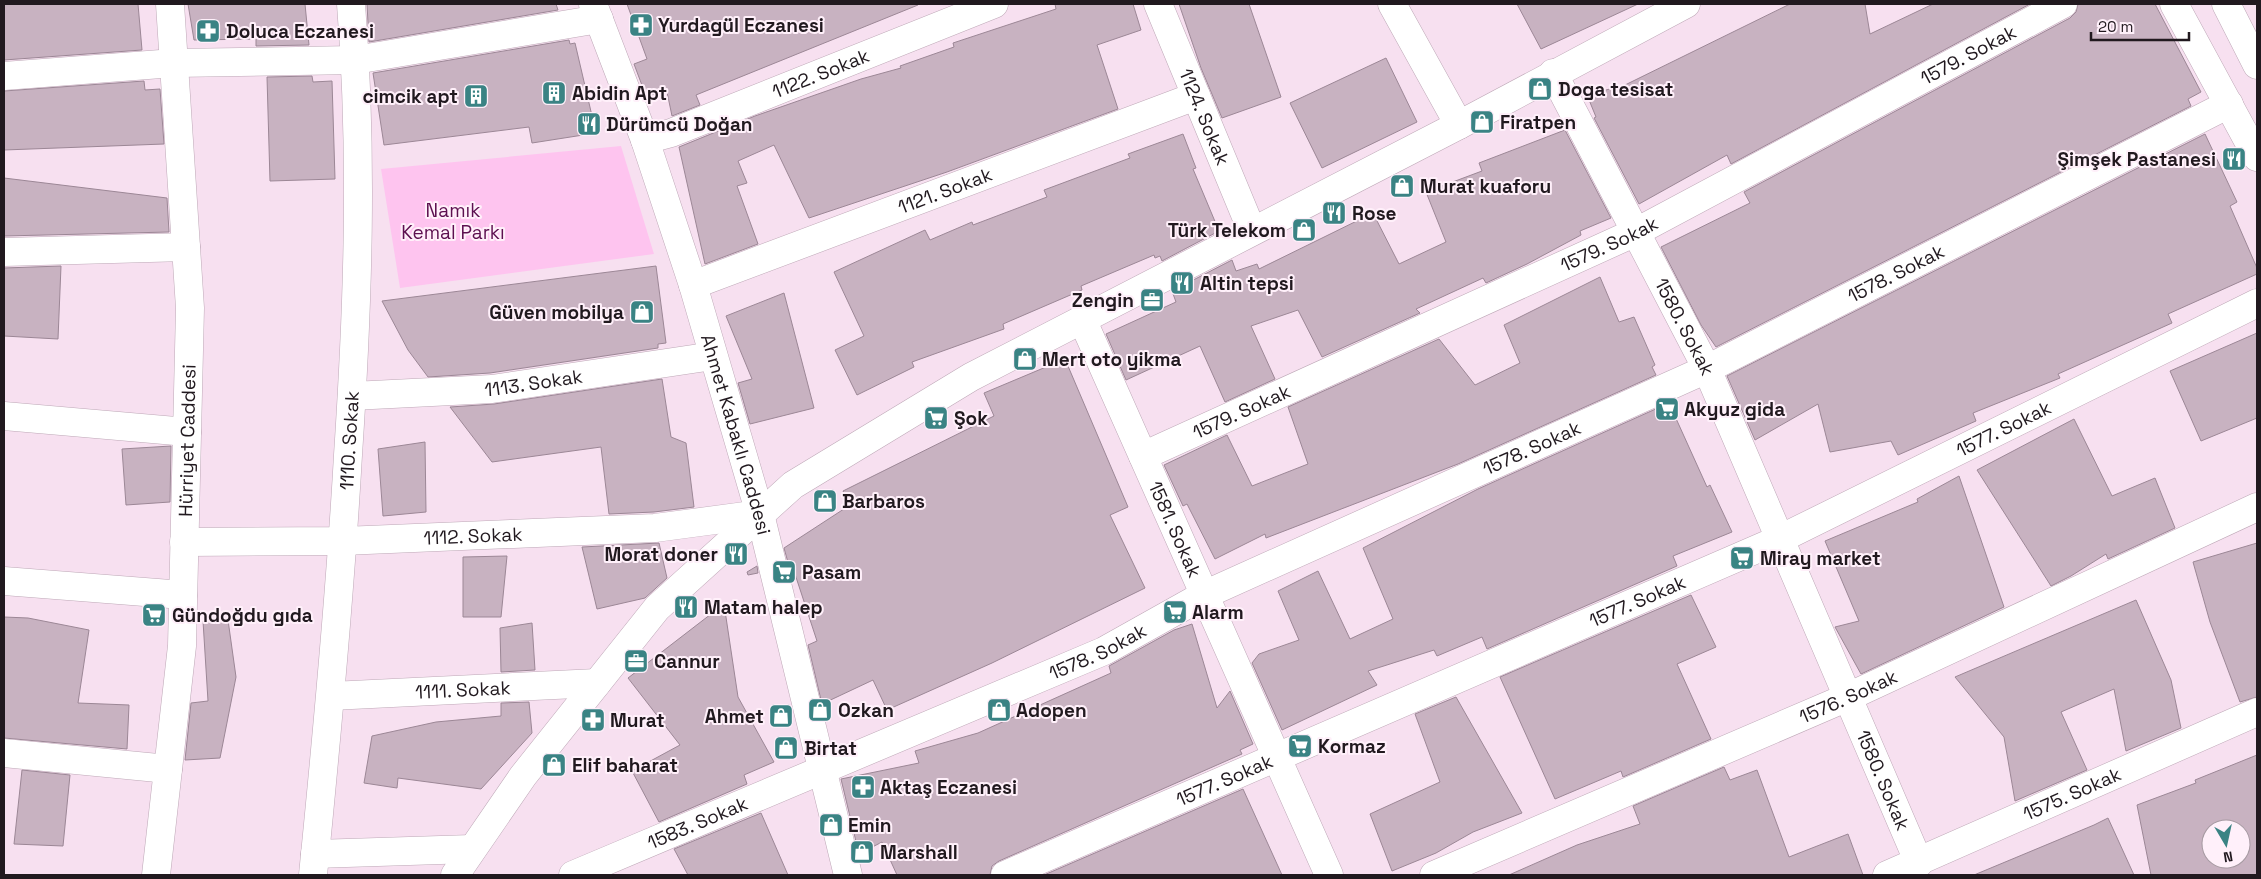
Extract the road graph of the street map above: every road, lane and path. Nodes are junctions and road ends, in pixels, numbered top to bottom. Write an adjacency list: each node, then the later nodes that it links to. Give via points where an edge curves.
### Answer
1 (170, 4): 12 (street, Hürriyet Caddesi)
2 (351, 4): 11 (street, 1110. Sokak)
3 (994, 4): 19 (street, 1122. Sokak)
4 (1158, 4): 16 (street, 1124. Sokak)
5 (1392, 4): 18 (street)
6 (2063, 4): 22 (street, 1579. Sokak)
7 (2174, 4): 17 (street)
8 (2226, 4): 13 (street)
9 (1680, 5): 14 (street)
10 (596, 11): 11 (street); 19 (street, Ahmet Kabaklı Caddesi)
11 (355, 60): 12 (street); 30 (street, 1110. Sokak, via 358,273)
12 (174, 63): 15 (street); 23 (street, Hürriyet Caddesi)
13 (2257, 65)
14 (1553, 73): 18 (street); 22 (street, 1580. Sokak)
15 (4, 76)
16 (1196, 96): 21 (street, 1124. Sokak); 25 (street, 1121. Sokak)
17 (2229, 104): 20 (street); 29 (street, 1578. Sokak)
18 (1459, 125): 21 (street)
19 (645, 140): 25 (street, Ahmet Kabaklı Caddesi)
20 (2257, 157)
21 (1252, 231): 27 (street)
22 (1636, 232): 29 (street, 1580. Sokak); 33 (street, 1579. Sokak)
23 (186, 247): 24 (street); 32 (street, Hürriyet Caddesi, via 190,308)
24 (4, 252)
25 (693, 285): 28 (street, Ahmet Kabaklı Caddesi)
26 (2257, 303): 36 (street, 1577. Sokak)
27 (1082, 319): 33 (street, 1581. Sokak); 35 (street, via 971,377 793,485)
28 (713, 356): 30 (street, 1113. Sokak, via 492,389); 35 (street, Ahmet Kabaklı Caddesi)
29 (1707, 369): 36 (street, 1580. Sokak); 41 (street, 1578. Sokak)
30 (352, 396): 37 (street, 1110. Sokak)
31 (4, 416): 32 (street)
32 (187, 432): 38 (street, Hürriyet Caddesi)
33 (1143, 456): 41 (street, 1581. Sokak)
34 (2257, 507): 44 (street, 1576. Sokak)
35 (760, 514): 37 (street, 1112. Sokak, via 655,528); 42 (street, via 657,608); 49 (street, Ahmet Kabaklı Caddesi)
36 (1780, 539): 44 (street, 1580. Sokak); 47 (street, 1577. Sokak)
37 (343, 541): 38 (street, 1112. Sokak); 43 (street, 1110. Sokak)
38 (184, 542): 40 (street, Hürriyet Caddesi)
39 (4, 581): 40 (street)
40 (182, 595): 48 (street, Hürriyet Caddesi, via 182,646)
41 (1204, 595): 47 (street, 1581. Sokak); 49 (street, 1578. Sokak, via 1104,651)
42 (597, 684): 43 (street, 1111. Sokak); 50 (street, via 523,776)
43 (331, 696): 52 (street, 1110. Sokak)
44 (1848, 697): 51 (street, 1580. Sokak); 59 (street, 1576. Sokak)
45 (2257, 712): 51 (street, 1575. Sokak)
46 (4, 753): 48 (street)
47 (1276, 756): 57 (street, 1577. Sokak); 58 (street, 1581. Sokak)
48 (168, 770): 53 (street, Hürriyet Caddesi)
49 (823, 771): 55 (street, 1583. Sokak); 56 (street, Ahmet Kabaklı Caddesi)
50 (472, 849): 52 (street); 54 (street)
51 (1919, 863): 60 (street, 1575. Sokak)
52 (314, 865)
53 (156, 875)
54 (455, 875)
55 (573, 875)
56 (848, 875)
57 (1005, 875)
58 (1329, 875)
59 (1434, 875)
60 (1887, 875)

